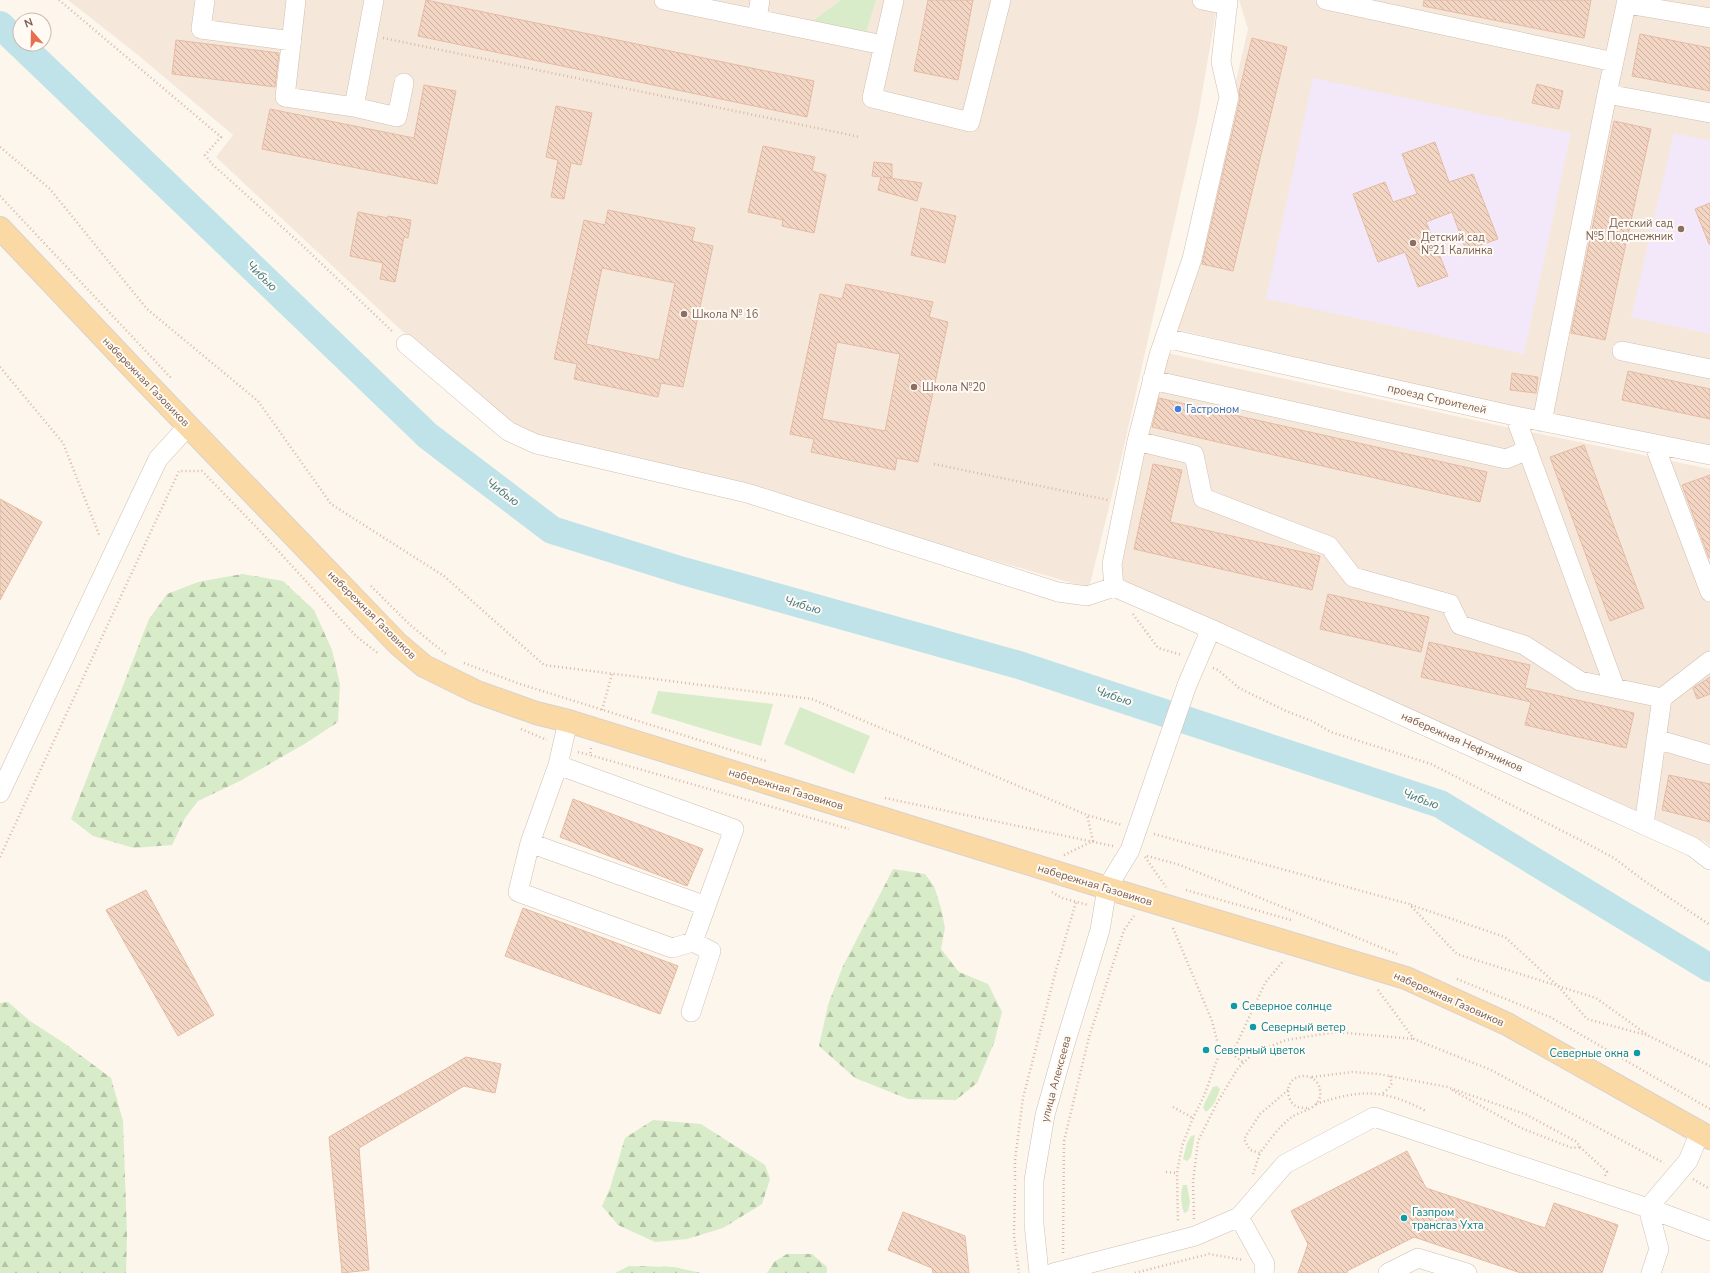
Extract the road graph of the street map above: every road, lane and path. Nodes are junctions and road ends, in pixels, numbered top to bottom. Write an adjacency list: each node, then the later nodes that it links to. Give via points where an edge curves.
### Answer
1 (59, 0): 28 (path, via 221,136 205,155 212,164)
2 (205, 0): 16 (street, via 201,29)
3 (296, 0): 16 (street)
4 (374, 0): 15 (street)
5 (760, 0): 14 (street)
6 (894, 0): 17 (street)
7 (1001, 0): 17 (street, via 970,122 872,98)
8 (1202, 0): 11 (street)
9 (1326, 0): 18 (street)
10 (676, 1): 14 (street)
11 (1228, 2): 27 (street, via 1222,62 1229,97 1192,259)
12 (1627, 2): 13 (street); 18 (street)
13 (1710, 18)
14 (757, 19): 17 (street)
15 (368, 35): 21 (street); 23 (path)
16 (292, 41): 21 (street, via 285,98)
17 (884, 45)
18 (1614, 62): 20 (street)
19 (404, 83): 21 (street, via 397,117)
20 (1607, 94): 22 (street); 35 (street)
21 (354, 107)
22 (1710, 113)
23 (860, 137)
24 (0, 146): 63 (path, via 50,189 147,309 258,401 331,504 444,576 544,665 812,699)
25 (0, 196): 33 (path)
26 (0, 228): 36 (main road, набережная Газовиков)
27 (1165, 338): 32 (street); 34 (street, проезд Строителей)
28 (406, 344): 46 (street, via 508,432 536,444 747,493 1058,592 1087,596)
29 (1622, 351): 31 (street)
30 (0, 366): 44 (path, via 64,443)
31 (1710, 369)
32 (1152, 380): 37 (street); 39 (street, via 1506,459)
33 (174, 381)
34 (1515, 416): 35 (street, проезд Строителей); 39 (street)
35 (1542, 422): 38 (street, проезд Строителей)
36 (188, 426): 56 (main road, набережная Газовиков, via 398,644 424,666 477,692 536,713); 61 (street, via 158,459)
37 (1137, 441): 43 (street); 54 (street, via 1194,454 1203,498 1329,546 1353,577 1450,604 1460,625 1524,645 1580,681)
38 (1654, 444): 40 (street, проезд Строителей); 47 (street)
39 (1528, 450): 54 (street)
40 (1710, 455)
41 (934, 464): 43 (path)
42 (179, 471): 69 (path)
43 (1124, 503): 46 (street, via 1112,564)
44 (100, 537)
45 (365, 581): 50 (path, via 409,624)
46 (1114, 587): 49 (street, набережная Нефтяников)
47 (1710, 592)
48 (1132, 614): 51 (path, via 1158,648)
49 (1211, 629): 51 (street); 64 (street, набережная Нефтяников)
50 (451, 658)
51 (1198, 660): 65 (street); 79 (path, via 1218,670 1239,688 1286,711 1331,732 1431,764 1586,843 1614,858)
52 (458, 661): 59 (path, via 520,684)
53 (1710, 661): 55 (street)
54 (1614, 688): 55 (street)
55 (1662, 698): 57 (street)
56 (568, 721): 60 (street); 71 (main road, набережная Газовиков)
57 (1656, 739): 58 (street); 64 (street)
58 (1710, 755)
59 (769, 762)
60 (558, 765): 67 (street); 76 (street, via 734,829)
61 (0, 793)
62 (878, 797): 66 (path)
63 (1087, 815): 65 (path); 66 (path)
64 (1644, 825): 70 (street, набережная Нефтяников, via 1693,847)
65 (1137, 829): 68 (street); 75 (path)
66 (1093, 841): 68 (path); 71 (path, via 1064,854)
67 (530, 843): 76 (street); 80 (street, via 518,892 672,948)
68 (1136, 852): 72 (path); 73 (street)
69 (0, 857)
70 (1710, 860)
71 (1056, 883): 73 (main road, набережная Газовиков)
72 (1166, 885): 74 (path); 74 (path)
73 (1107, 888): 74 (main road, набережная Газовиков); 113 (street, улица Алексеева, via 1100,930 1064,1044 1045,1115 1034,1180 1034,1224)
74 (1175, 894): 78 (path); 87 (path, via 1169,916 1212,1021); 99 (main road, набережная Газовиков, via 1406,978 1507,1024)
75 (1409, 904): 82 (path, via 1505,937); 82 (path, via 1457,954)
76 (706, 906): 80 (street)
77 (1136, 914): 111 (path, via 1124,930 1089,1037 1064,1141 1063,1254)
78 (1291, 920)
79 (1710, 926)
80 (693, 942): 84 (street, via 711,951)
81 (1287, 957): 88 (path, via 1264,983)
82 (1558, 986): 85 (path, via 1596,998); 85 (path, via 1587,1019)
83 (1377, 988): 86 (path)
84 (691, 1012)
85 (1649, 1036): 90 (path)
86 (1414, 1039): 89 (path, via 1336,1032 1286,1040 1254,1053); 101 (path, via 1491,1070)
87 (1220, 1052): 88 (path); 98 (path)
88 (1232, 1054): 89 (path)
89 (1244, 1063): 108 (path, via 1238,1068 1217,1103 1198,1141 1193,1182)
90 (1710, 1066)
91 (1390, 1076): 92 (path, via 1352,1072); 93 (path); 95 (path, via 1392,1083)
92 (1312, 1077): 94 (path, via 1302,1076 1293,1080); 97 (path, via 1320,1085 1321,1095 1316,1104)
93 (1447, 1087): 100 (path, via 1525,1114 1577,1142); 100 (path, via 1521,1128 1572,1148)
94 (1288, 1090): 97 (path, via 1290,1100 1298,1108); 97 (path, via 1260,1114 1248,1132 1244,1139 1250,1150 1260,1153 1292,1117)
95 (1382, 1094)
96 (1173, 1107): 98 (path)
97 (1309, 1108)
98 (1193, 1118): 103 (path, via 1182,1146)
99 (1705, 1135): 101 (street)
100 (1580, 1147): 105 (path, via 1607,1172)
101 (1679, 1171): 104 (path); 106 (street)
102 (1166, 1172): 103 (path)
103 (1177, 1172): 108 (path, via 1179,1229)
104 (1710, 1189)
105 (1600, 1192): 106 (street); 107 (street, via 1374,1117 1285,1164)
106 (1648, 1208): 109 (street); 118 (street, via 1659,1249)
107 (1239, 1217): 108 (street); 112 (street)
108 (1195, 1231): 110 (path); 114 (street)
109 (1710, 1231)
110 (1200, 1256): 112 (path, via 1209,1254); 115 (path)
111 (1070, 1257)
112 (1265, 1268)
113 (1040, 1273)
114 (1053, 1273)
115 (1135, 1273)
116 (1388, 1273): 117 (street, via 1418,1258)
117 (1468, 1273)
118 (1651, 1273)

